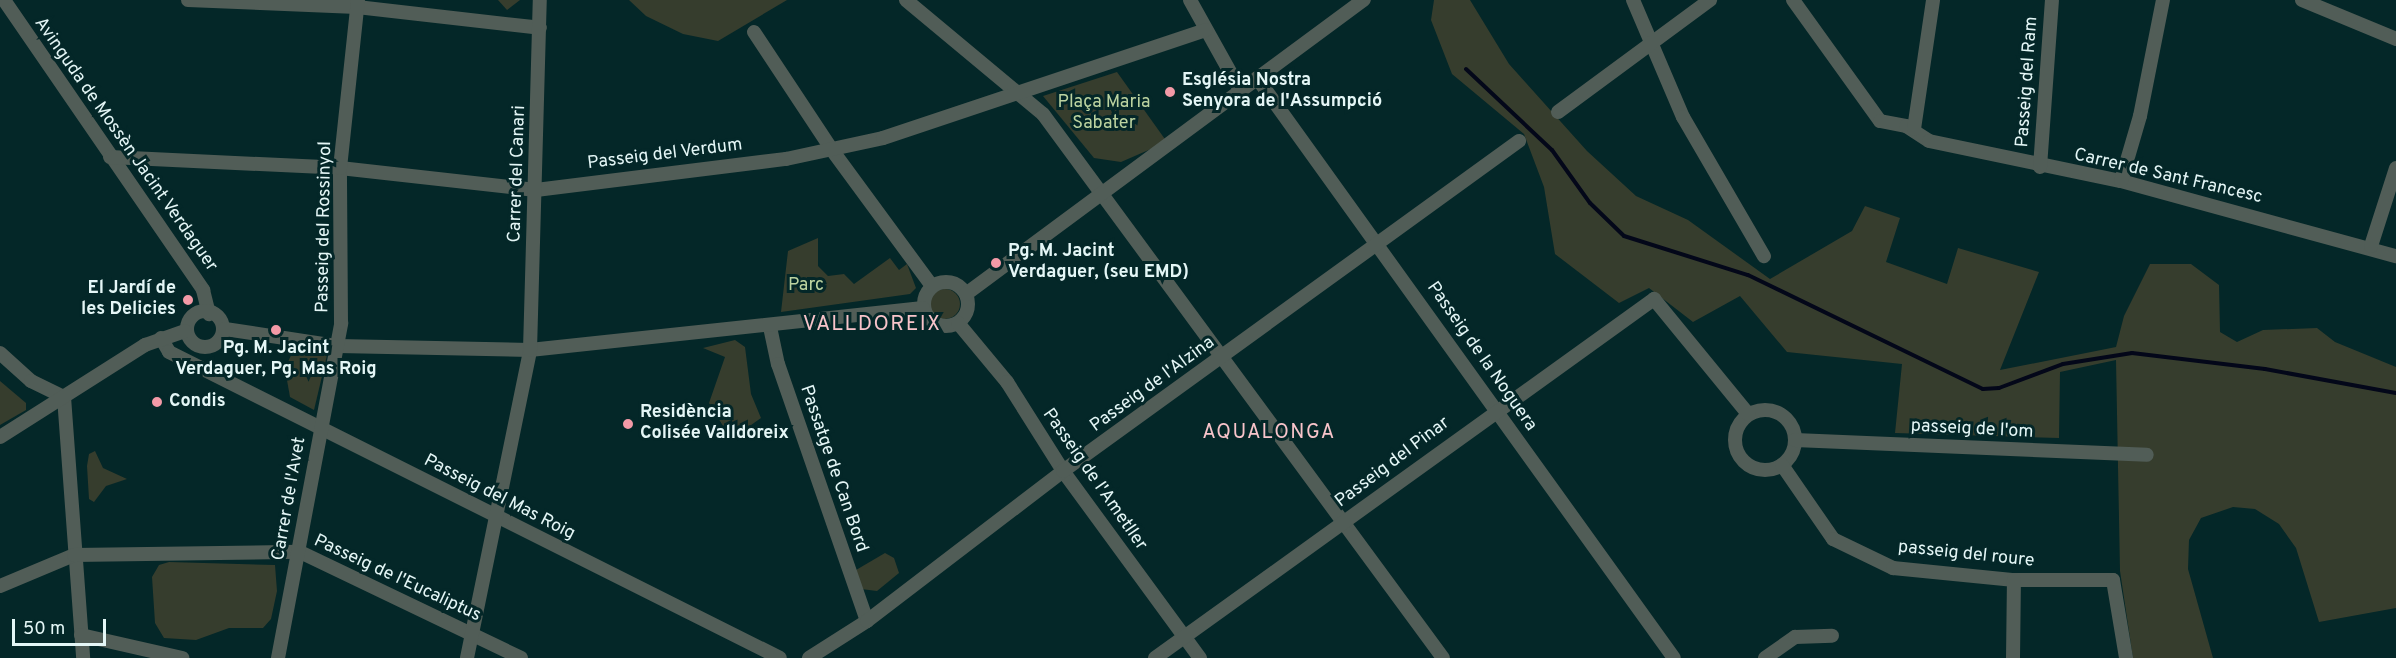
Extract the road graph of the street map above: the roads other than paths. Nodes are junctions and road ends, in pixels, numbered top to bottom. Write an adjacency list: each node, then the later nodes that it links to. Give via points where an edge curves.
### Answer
1 (4, 0): 27 (street, Avinguda de Mossèn Jacint Verdaguer)
2 (188, 0): 14 (street)
3 (540, 0): 15 (street, Carrer del Canari)
4 (906, 0): 22 (street)
5 (1190, 0): 16 (street)
6 (1364, 0): 20 (street)
7 (1633, 0): 19 (street)
8 (1710, 0): 19 (street)
9 (1793, 0): 24 (street, via 1880,121)
10 (1932, 0): 24 (street)
11 (2052, 0): 28 (street, Passeig del Ram)
12 (2163, 0): 31 (street, via 2140,116)
13 (2302, 0): 18 (street)
14 (358, 3): 15 (street); 29 (street, Passeig del Rossinyol)
15 (540, 28): 32 (street, Carrer del Canari)
16 (1205, 30): 21 (street); 22 (street, Passeig del Verdum)
17 (754, 32): 26 (street)
18 (2396, 39)
19 (1653, 42): 23 (street); 36 (street, via 1683,117)
20 (1257, 78): 21 (street); 34 (street, Passeig de la Noguera)
21 (1240, 90): 33 (street)
22 (1019, 92): 26 (street, Passeig del Verdum); 33 (street, via 1043,114)
23 (1558, 112)
24 (1914, 129): 28 (street, Carrer de Sant Francesc, via 1929,141)
25 (1519, 141): 34 (street, Passeig de l'Alzina)
26 (832, 150): 32 (street, Passeig del Verdum); 38 (street)
27 (110, 157): 29 (street, Passeig del Verdum); 41 (street, Avinguda de Mossèn Jacint Verdaguer, via 207,295)
28 (2040, 166): 31 (street, Carrer de Sant Francesc)
29 (340, 168): 32 (street, Passeig del Verdum); 48 (street, Passeig del Rossinyol)
30 (2396, 168): 35 (street)
31 (2121, 181): 35 (street, Carrer de Sant Francesc)
32 (536, 190): 49 (street, Carrer del Canari)
33 (1103, 190): 39 (street); 51 (street)
34 (1379, 244): 51 (street, Passeig de l'Alzina); 54 (street, Passeig de la Noguera)
35 (2371, 246): 37 (street, Carrer de Sant Francesc)
36 (1764, 256)
37 (2396, 256)
38 (932, 286): 39 (street, via 951,282); 40 (street)
39 (966, 294): 42 (street, via 968,307)
40 (923, 308): 42 (street, via 936,324); 43 (street)
41 (209, 314): 44 (street, via 223,322); 45 (street, via 190,319)
42 (958, 323): 61 (street, Passeig de l'Ametller, via 1006,382)
43 (770, 327): 49 (street); 68 (street, Passatge de Can Bord, via 778,364)
44 (225, 329): 47 (street, via 222,338); 48 (street)
45 (185, 331): 46 (street); 47 (street, via 191,340)
46 (161, 339): 52 (street, Passeig del Mas Roig, via 169,352); 53 (street)
47 (209, 344): 52 (street)
48 (338, 346): 49 (street); 56 (street, Carrer de l'Avet)
49 (530, 350): 62 (street, Carrer del Canari)
50 (0, 353): 53 (street, via 31,381)
51 (1220, 359): 61 (street, Passeig de l'Alzina); 63 (street)
52 (203, 369): 56 (street, Passeig del Mas Roig)
53 (64, 397): 57 (street); 65 (street)
54 (1496, 408): 55 (street, Passeig del Pinar, via 1654,299); 63 (street, Passeig del Pinar); 83 (street, Passeig de la Noguera)
55 (1748, 414): 58 (street, via 1768,410 1782,415); 60 (street, via 1734,439 1740,457 1761,470)
56 (321, 428): 62 (street, Passeig del Mas Roig); 64 (street, Carrer de l'Avet)
57 (0, 437)
58 (1795, 440): 59 (street, passeig de l'om); 60 (street)
59 (2147, 455)
60 (1782, 465): 66 (street, passeig del roure, via 1818,523 1866,558 1893,568)
61 (1063, 471): 68 (street, Passeig de l'Alzina); 71 (street, Passeig de l'Ametller)
62 (494, 516): 69 (street, Carrer del Canari); 78 (street, Passeig del Mas Roig)
63 (1343, 524): 71 (street, Passeig del Pinar); 82 (street)
64 (300, 552): 65 (street, Passeig de l'Eucaliptus); 69 (street, Passeig de l'Eucaliptus); 75 (street, Carrer de l'Avet)
65 (74, 555): 67 (street); 70 (street)
66 (2014, 580): 85 (street); 86 (street, passeig del roure, via 2113,580)
67 (0, 586)
68 (867, 621): 79 (street, Passeig de l'Alzina)
69 (471, 634): 76 (street, Carrer del Canari); 77 (street, Passeig de l'Eucaliptus)
70 (81, 635): 73 (street); 74 (street)
71 (1183, 636): 80 (street, Passeig del Pinar); 81 (street, Passeig de l'Ametller)
72 (1832, 636): 84 (street, via 1795,637)
73 (83, 658)
74 (182, 658)
75 (278, 658)
76 (467, 658)
77 (520, 658)
78 (780, 658)
79 (809, 658)
80 (1155, 658)
81 (1200, 658)
82 (1443, 658)
83 (1674, 658)
84 (1766, 658)
85 (2013, 658)
86 (2126, 658)

